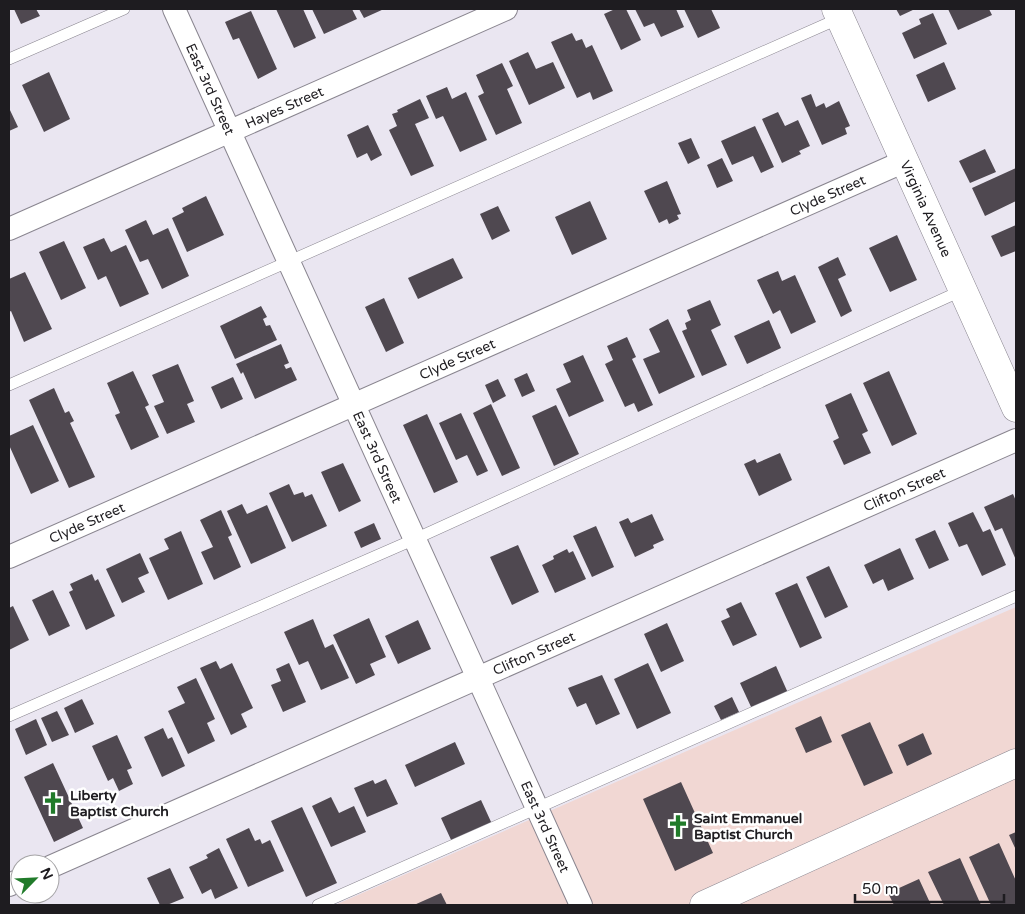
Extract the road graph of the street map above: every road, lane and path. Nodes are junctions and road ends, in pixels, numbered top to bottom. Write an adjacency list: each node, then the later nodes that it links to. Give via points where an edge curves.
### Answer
1 (124, 9): 5 (lane)
2 (174, 9): 6 (street, East 3rd Street)
3 (506, 9): 6 (street, Hayes Street)
4 (838, 13): 7 (street, Virginia Avenue); 9 (lane)
5 (9, 59)
6 (229, 131): 8 (street, Hayes Street); 9 (street, East 3rd Street)
7 (905, 161): 10 (street, Virginia Avenue); 12 (street, Clyde Street)
8 (9, 228)
9 (288, 261): 11 (lane); 12 (street, East 3rd Street)
10 (963, 290): 13 (street, Virginia Avenue); 15 (lane)
11 (9, 385)
12 (354, 404): 15 (street, East 3rd Street); 16 (street, Clyde Street)
13 (1016, 408)
14 (1016, 440): 18 (street, Clifton Street)
15 (415, 539): 18 (street, East 3rd Street); 19 (lane)
16 (9, 557)
17 (1016, 596): 21 (lane)
18 (478, 678): 21 (street, East 3rd Street); 22 (street, Clifton Street)
19 (9, 716)
20 (1016, 763): 25 (street)
21 (537, 809): 23 (lane); 24 (street, East 3rd Street)
22 (60, 863)
23 (318, 905)
24 (581, 905)
25 (704, 905)

